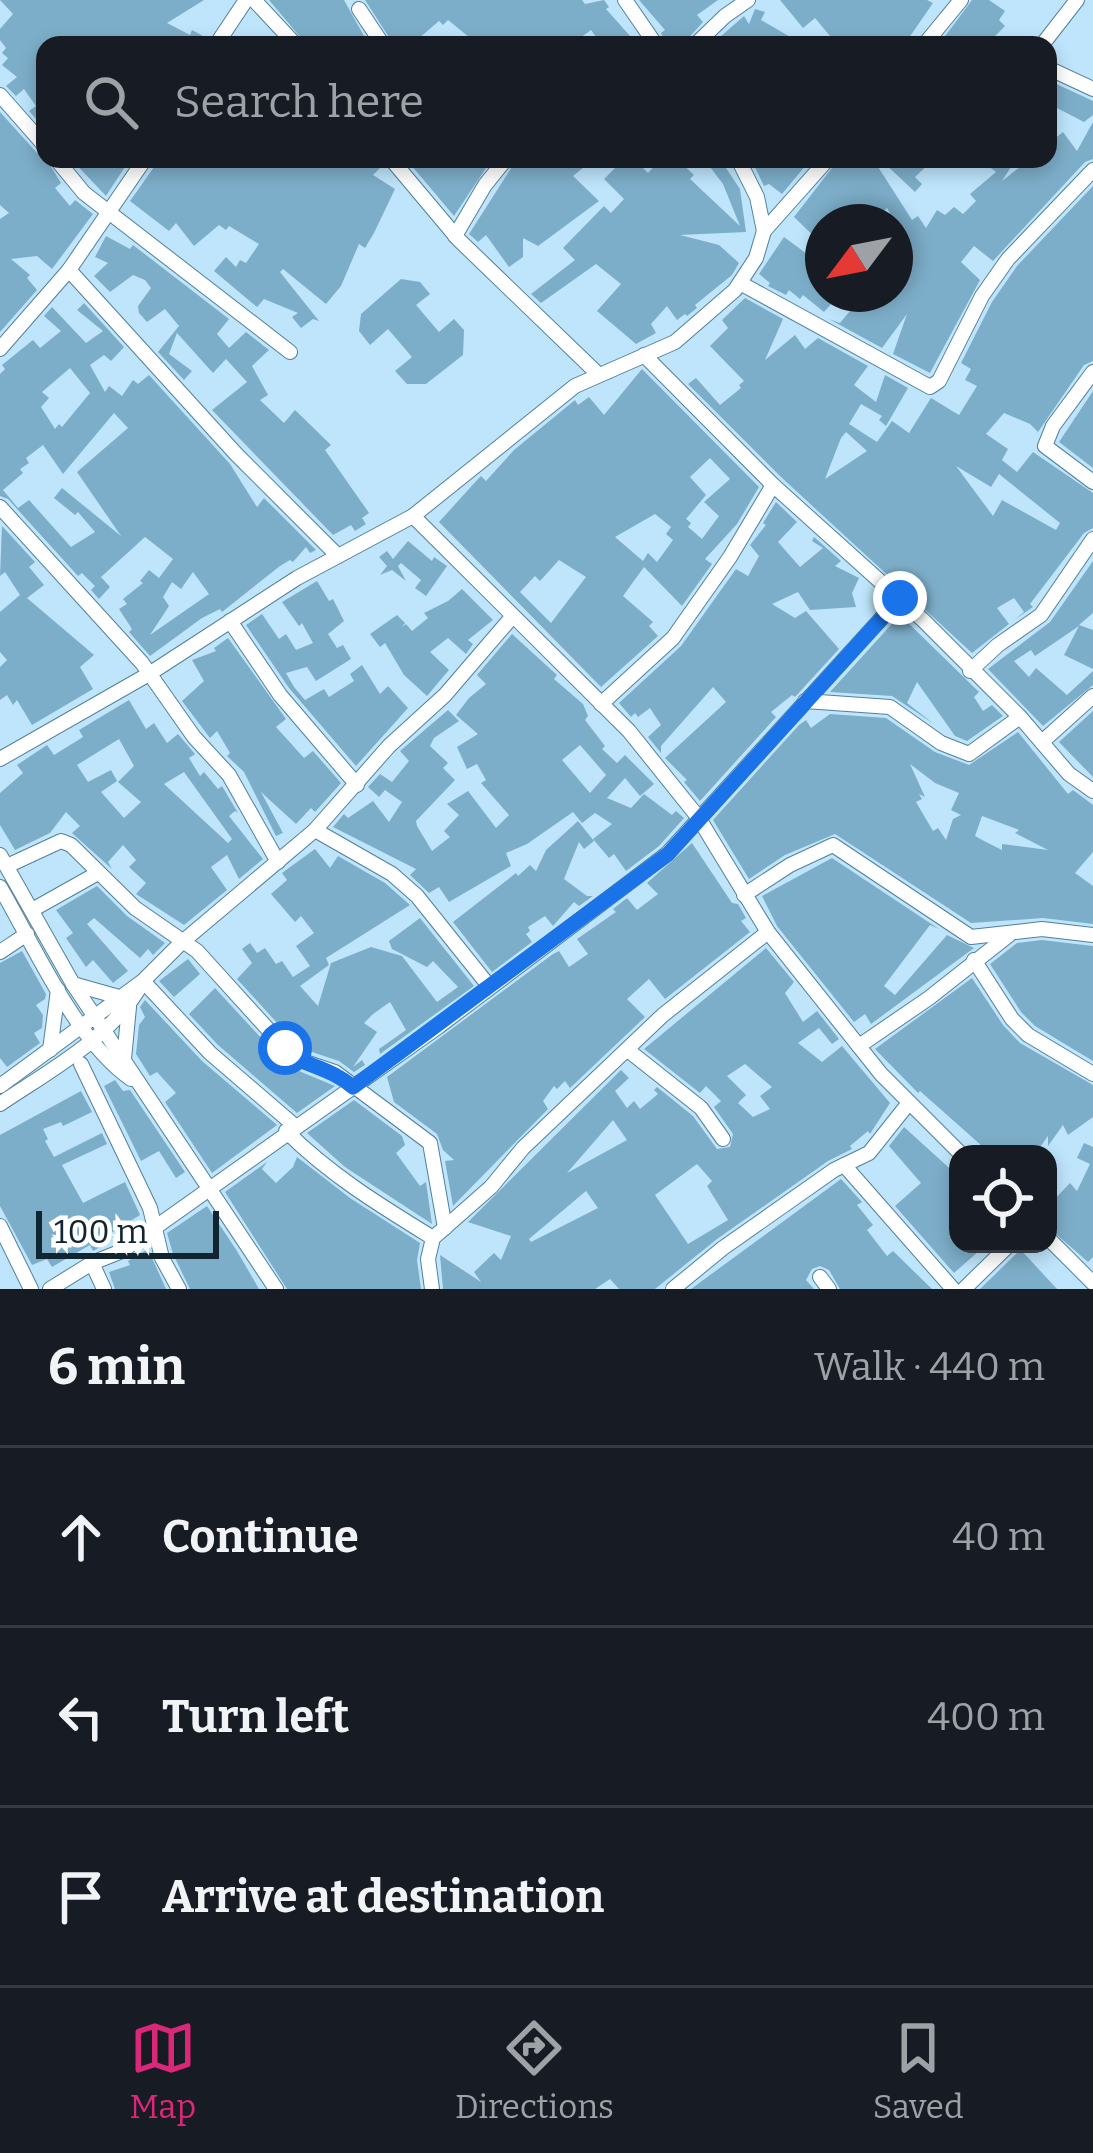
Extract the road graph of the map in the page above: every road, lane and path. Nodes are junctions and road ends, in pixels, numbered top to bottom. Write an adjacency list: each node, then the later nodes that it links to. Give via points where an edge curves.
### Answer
1 (250, 0): 7 (street); 8 (street)
2 (625, 0): 10 (street)
3 (748, 0): 11 (street)
4 (961, 0): 12 (street)
5 (1077, 0): 13 (street)
6 (359, 9): 9 (street)
7 (223, 36)
8 (287, 36)
9 (377, 36)
10 (650, 36)
11 (704, 36)
12 (935, 36)
13 (1049, 36)
14 (1057, 72): 15 (street)
15 (1093, 89)
16 (0, 95): 17 (street)
17 (36, 136)
18 (63, 168): 25 (street)
19 (139, 168): 25 (street)
20 (398, 168): 27 (street)
21 (498, 168): 27 (street)
22 (743, 168): 26 (street)
23 (820, 168): 26 (street)
24 (1093, 170): 29 (street, via 1008,259 931,387)
25 (109, 212): 28 (street); 31 (street)
26 (764, 231): 29 (street)
27 (455, 236): 34 (street)
28 (69, 269): 30 (street); 40 (street)
29 (740, 284): 32 (street, via 688,332)
30 (0, 349)
31 (290, 352)
32 (644, 355): 34 (street); 36 (street)
33 (1093, 372): 35 (street, via 1045,446)
34 (599, 375): 38 (street, via 537,413)
35 (1093, 482)
36 (772, 485): 41 (street); 48 (street, via 674,638)
37 (0, 507): 45 (street)
38 (413, 515): 40 (street); 42 (street)
39 (1093, 539): 44 (street, via 1041,615)
40 (338, 556): 43 (street)
41 (900, 598): 44 (street); 47 (street)
42 (512, 617): 48 (street); 52 (street)
43 (230, 621): 45 (street); 52 (street)
44 (970, 671): 49 (street)
45 (149, 674): 51 (street); 57 (street, via 229,775)
46 (1093, 696): 50 (street)
47 (805, 701): 49 (street, via 890,707 969,754); 54 (street)
48 (601, 704): 54 (street)
49 (1020, 717): 50 (street)
50 (1042, 742): 53 (street)
51 (0, 759)
52 (357, 785): 55 (street)
53 (1093, 791)
54 (698, 817): 60 (street); 70 (street, via 668,854)
55 (315, 830): 57 (street); 70 (street, via 417,896)
56 (3, 860): 58 (street, via 66,841); 61 (street)
57 (278, 862): 66 (street)
58 (98, 873): 61 (street); 66 (street)
59 (0, 887): 64 (street)
60 (745, 895): 62 (street); 63 (street, via 833,845 965,934)
61 (32, 910): 71 (street)
62 (768, 932): 75 (street); 76 (street)
63 (1014, 932): 65 (street); 68 (street)
64 (27, 934): 67 (street); 71 (street)
65 (1093, 935)
66 (181, 943): 69 (street); 82 (street, via 295,1058)
67 (0, 952)
68 (974, 960): 75 (street); 80 (street, via 1028,1035)
69 (143, 981): 72 (street); 85 (street)
70 (489, 986): 82 (street)
71 (66, 987): 72 (street); 73 (street); 77 (street)
72 (124, 1002): 73 (street); 74 (street); 78 (street)
73 (88, 1021): 74 (street); 77 (street)
74 (99, 1035): 77 (street); 78 (street)
75 (859, 1046): 84 (street)
76 (629, 1051): 86 (street, via 701,1108); 92 (street)
77 (54, 1057): 79 (street); 81 (street); 83 (street)
78 (118, 1063): 79 (street); 89 (street)
79 (81, 1064): 91 (street)
80 (1093, 1074)
81 (0, 1086)
82 (353, 1087): 85 (street); 92 (street, via 430,1143)
83 (0, 1104)
84 (908, 1104): 87 (street); 88 (street, via 882,1140)
85 (291, 1129): 89 (street); 92 (street, via 358,1193)
86 (722, 1139)
87 (951, 1145)
88 (844, 1165): 103 (street); 104 (street)
89 (209, 1187): 91 (street); 97 (street)
90 (0, 1226): 98 (street)
91 (154, 1226): 95 (street); 101 (street)
92 (439, 1233): 102 (street, via 428,1259)
93 (1057, 1247): 96 (street)
94 (1001, 1253): 105 (street)
95 (92, 1263): 99 (street); 100 (street)
96 (1093, 1282)
97 (270, 1287)
98 (31, 1289)
99 (50, 1289)
100 (104, 1289)
101 (179, 1289)
102 (433, 1289)
103 (673, 1289)
104 (953, 1289)
105 (964, 1289)

